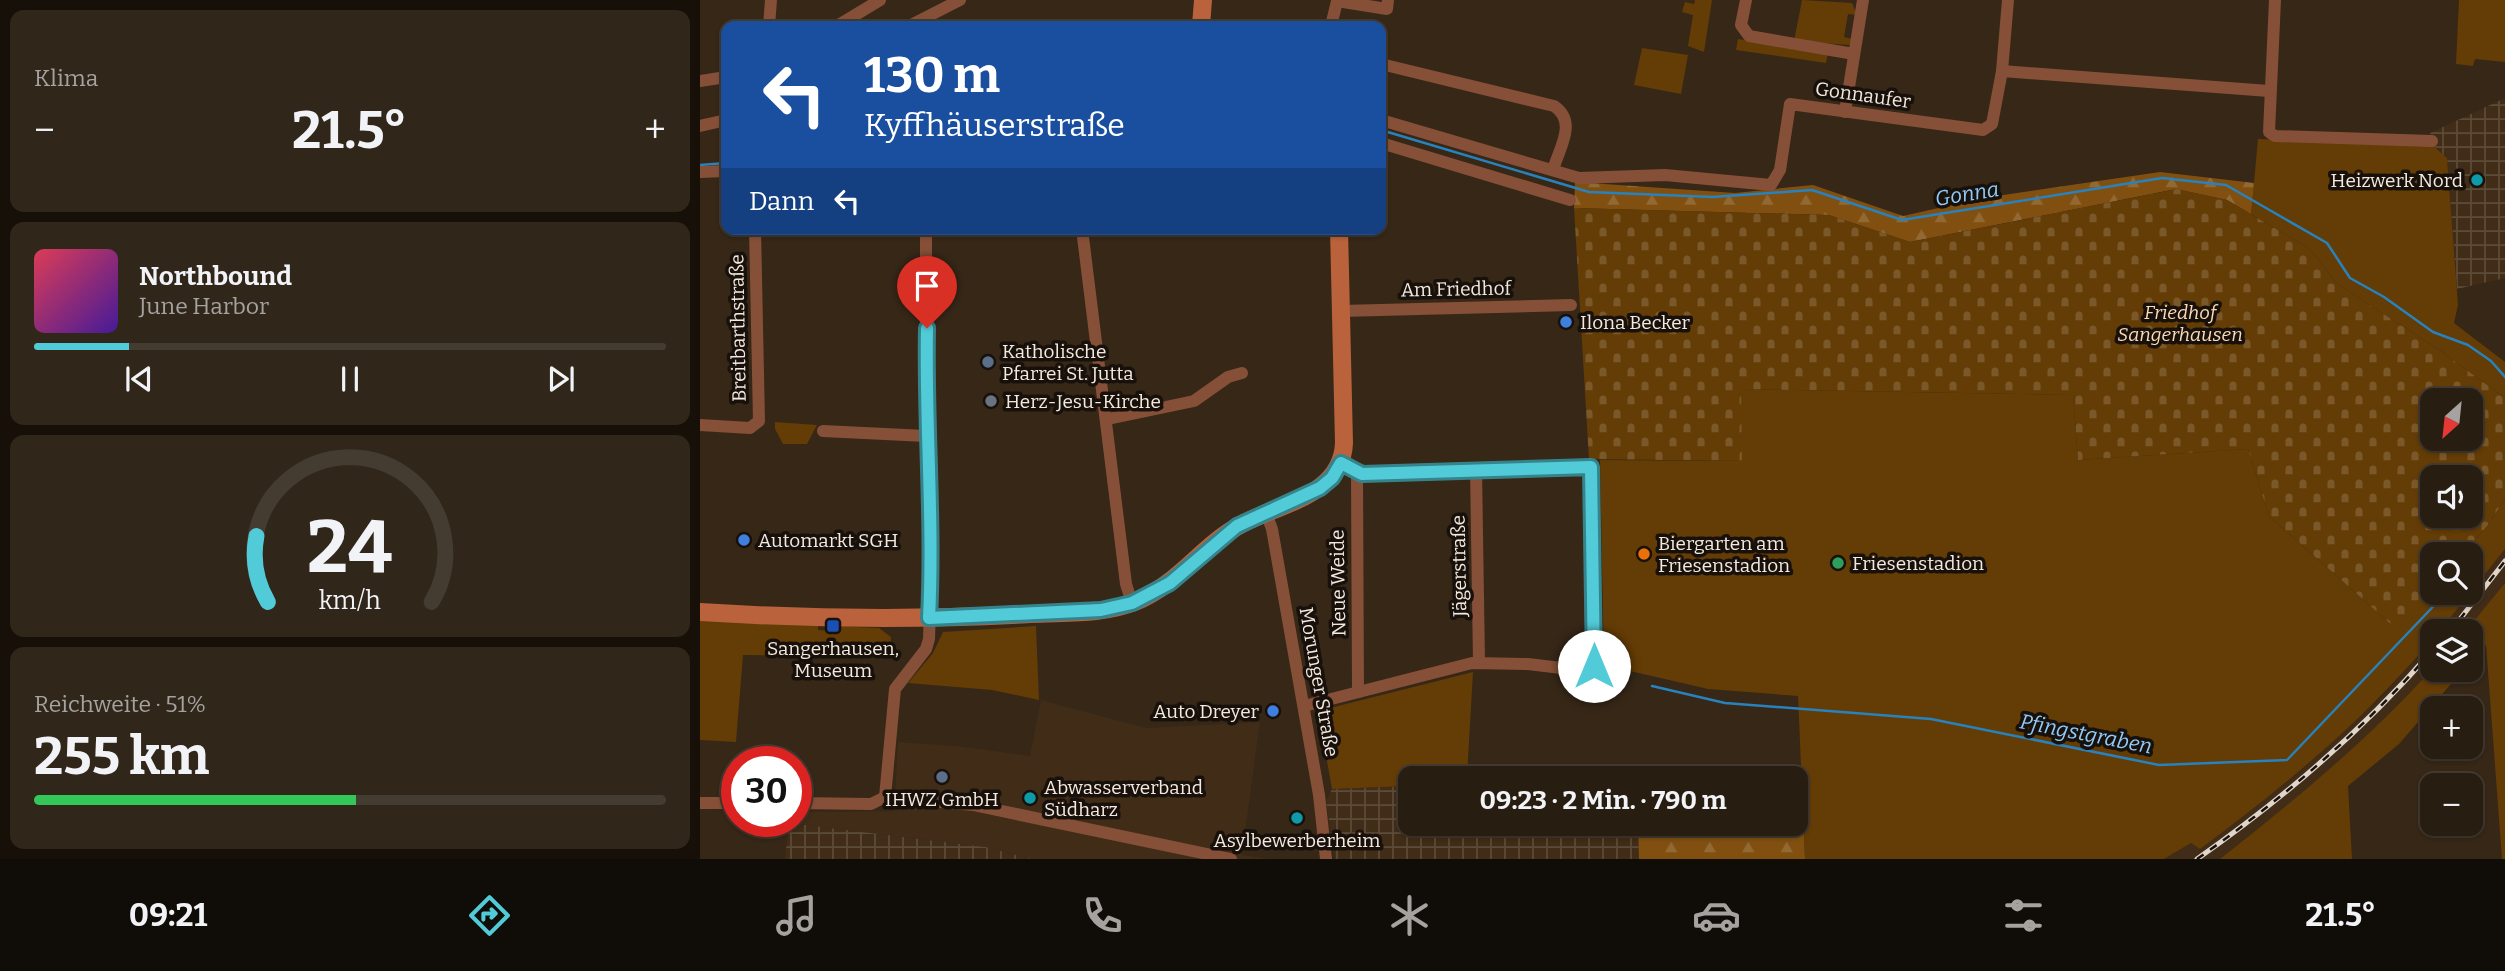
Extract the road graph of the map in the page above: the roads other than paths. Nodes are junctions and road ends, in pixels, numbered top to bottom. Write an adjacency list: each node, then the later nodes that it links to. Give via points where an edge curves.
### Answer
1 (771, 0): 11 (street)
2 (880, 0): 12 (street)
3 (960, 0): 10 (street)
4 (1203, 0): 14 (street)
5 (1388, 0): 15 (street, via 1387,9 1336,1)
6 (1746, 0): 16 (street, via 1741,25 1749,36)
7 (1862, 0): 16 (street)
8 (2008, 0): 18 (street, Gonnaufer)
9 (2275, 0): 21 (street)
10 (939, 5): 13 (street)
11 (769, 21)
12 (845, 21)
13 (916, 21)
14 (1201, 21)
15 (1332, 21)
16 (1854, 54): 22 (street)
17 (1386, 65): 28 (street, via 1553,106 1563,113 1567,124)
18 (2002, 71): 21 (street); 22 (street, Gonnaufer, via 1992,124 1983,130)
19 (721, 78): 20 (street)
20 (700, 81)
21 (2269, 91): 26 (street, via 2267,123 2275,136)
22 (1845, 111): 28 (street, Gonnaufer, via 1790,104 1780,170 1770,185 1665,175 1579,177)
23 (721, 121): 25 (street)
24 (1386, 121): 28 (street)
25 (700, 126)
26 (2432, 141)
27 (1386, 145): 31 (street)
28 (1553, 170)
29 (721, 171): 30 (street)
30 (700, 173)
31 (1570, 200)
32 (755, 235): 40 (street, Breitbarthstraße, via 760,360 757,425)
33 (926, 235): 42 (street)
34 (1083, 235): 39 (street)
35 (1339, 235): 37 (street)
36 (1571, 305): 37 (street, Am Friedhof)
37 (1341, 311): 43 (street)
38 (1242, 373): 39 (street, via 1228,377 1194,401)
39 (1108, 419): 47 (street)
40 (700, 425)
41 (823, 431): 42 (street)
42 (926, 436): 49 (street, via 931,485)
43 (1341, 463): 45 (street); 46 (street, via 1320,488)
44 (1476, 469): 45 (street); 50 (street, Jägerstraße); 50 (street, via 1591,467 1592,670)
45 (1357, 473): 51 (street, Neue Weide)
46 (1266, 513): 47 (street, via 1237,526 1170,583); 52 (street, Morunger Straße)
47 (1132, 603): 49 (street, via 1101,610)
48 (700, 611): 49 (street)
49 (929, 618): 53 (street, via 927,646 895,689)
50 (1479, 662): 51 (street)
51 (1358, 692): 52 (street)
52 (1304, 706): 58 (street, Morunger Straße)
53 (885, 797): 56 (street, via 871,804); 57 (street, via 1006,810)
54 (700, 803): 55 (street)
55 (721, 803)
56 (812, 803)
57 (1231, 859)
58 (1326, 859)

